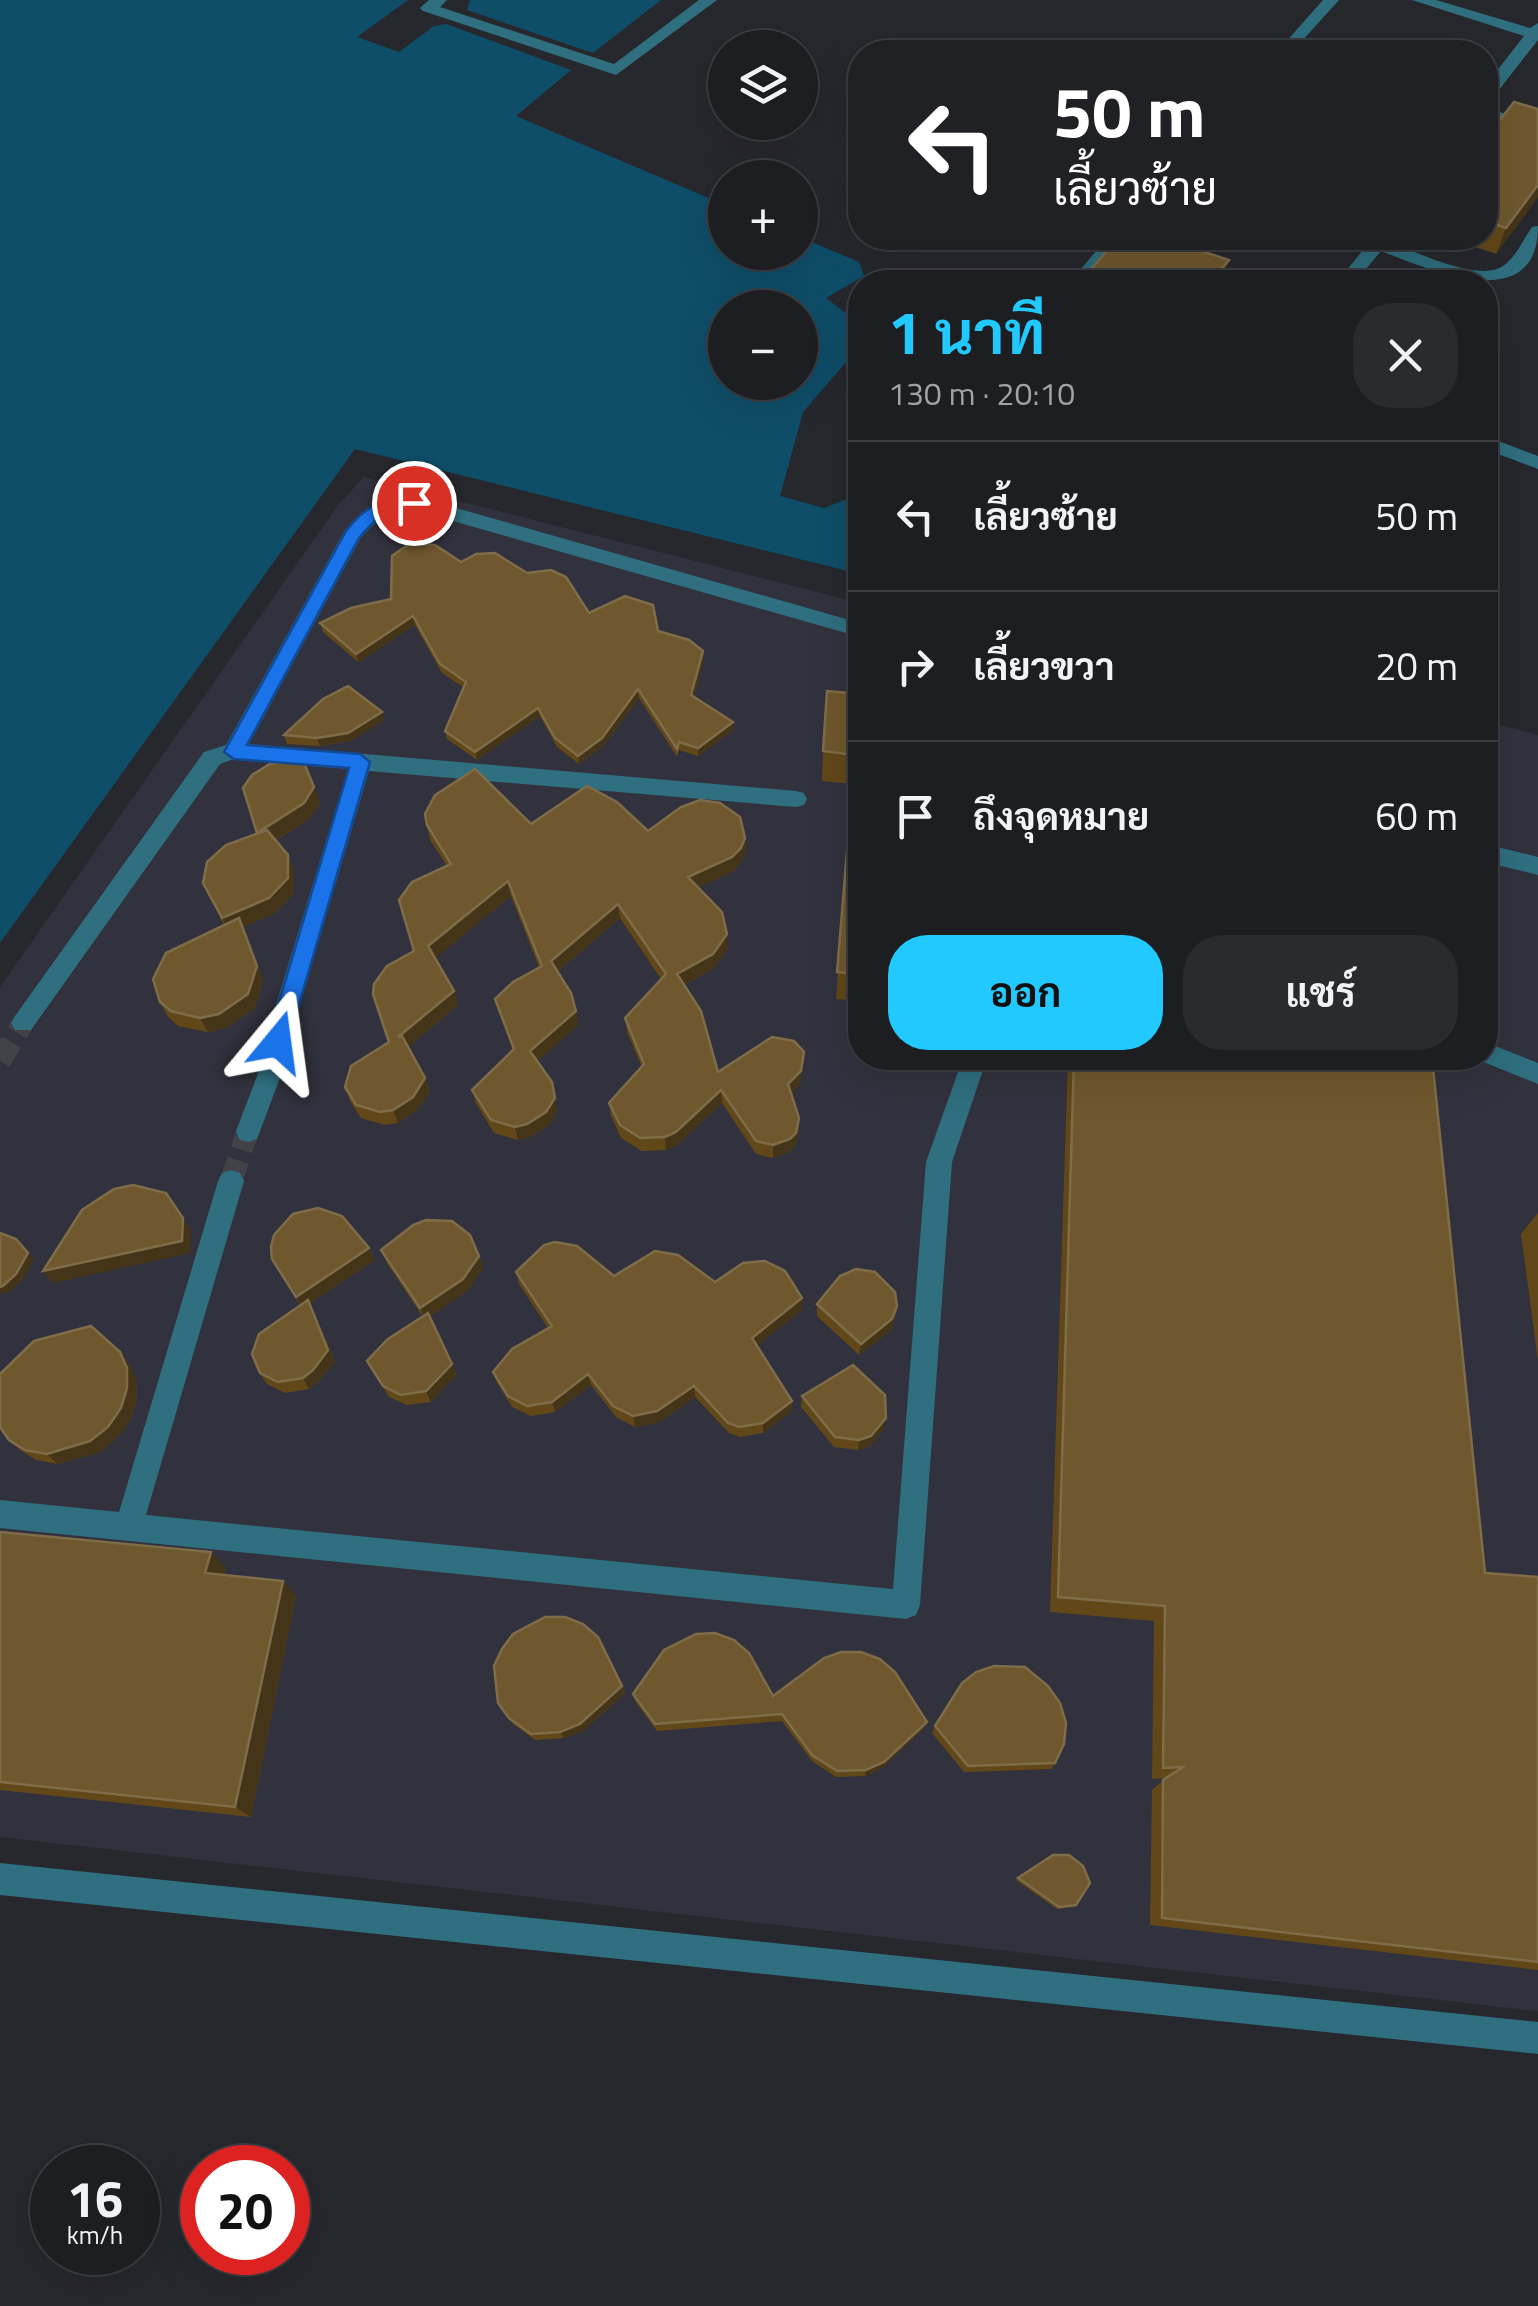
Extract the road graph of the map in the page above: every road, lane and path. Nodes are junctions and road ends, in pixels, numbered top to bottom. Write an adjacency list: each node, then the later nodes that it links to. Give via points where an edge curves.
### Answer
1 (439, 0): 2 (street, via 428,8 616,70)
2 (709, 0)
3 (1331, 0): 7 (street)
4 (1420, 0): 6 (street)
5 (1473, 0): 6 (street)
6 (1537, 29): 8 (street)
7 (1295, 40)
8 (1498, 81)
9 (1498, 116): 10 (street)
10 (1538, 130)
11 (1538, 231): 20 (street, via 1508,272)
12 (1112, 250): 16 (street)
13 (1372, 250): 18 (street)
14 (1406, 250): 19 (street)
15 (1170, 257): 17 (street)
16 (1091, 270)
17 (1207, 270)
18 (1356, 270)
19 (1457, 270)
20 (1498, 275)
21 (1498, 447): 22 (street)
22 (1538, 463)
23 (848, 627): 24 (street, via 414,503 386,505 352,535)
24 (234, 752): 25 (street); 29 (street, via 212,758)
25 (360, 762): 26 (street); 30 (street)
26 (796, 798)
27 (1498, 856): 28 (street)
28 (1538, 866)
29 (23, 1024)
30 (278, 1042)
31 (1498, 1057): 33 (street)
32 (971, 1070): 38 (street, via 939,1162 906,1606)
33 (1538, 1074)
34 (268, 1078): 35 (street)
35 (248, 1131)
36 (231, 1181): 38 (street)
37 (0, 1514): 38 (street)
38 (128, 1528)
39 (0, 1879): 40 (street)
40 (1538, 2038)

